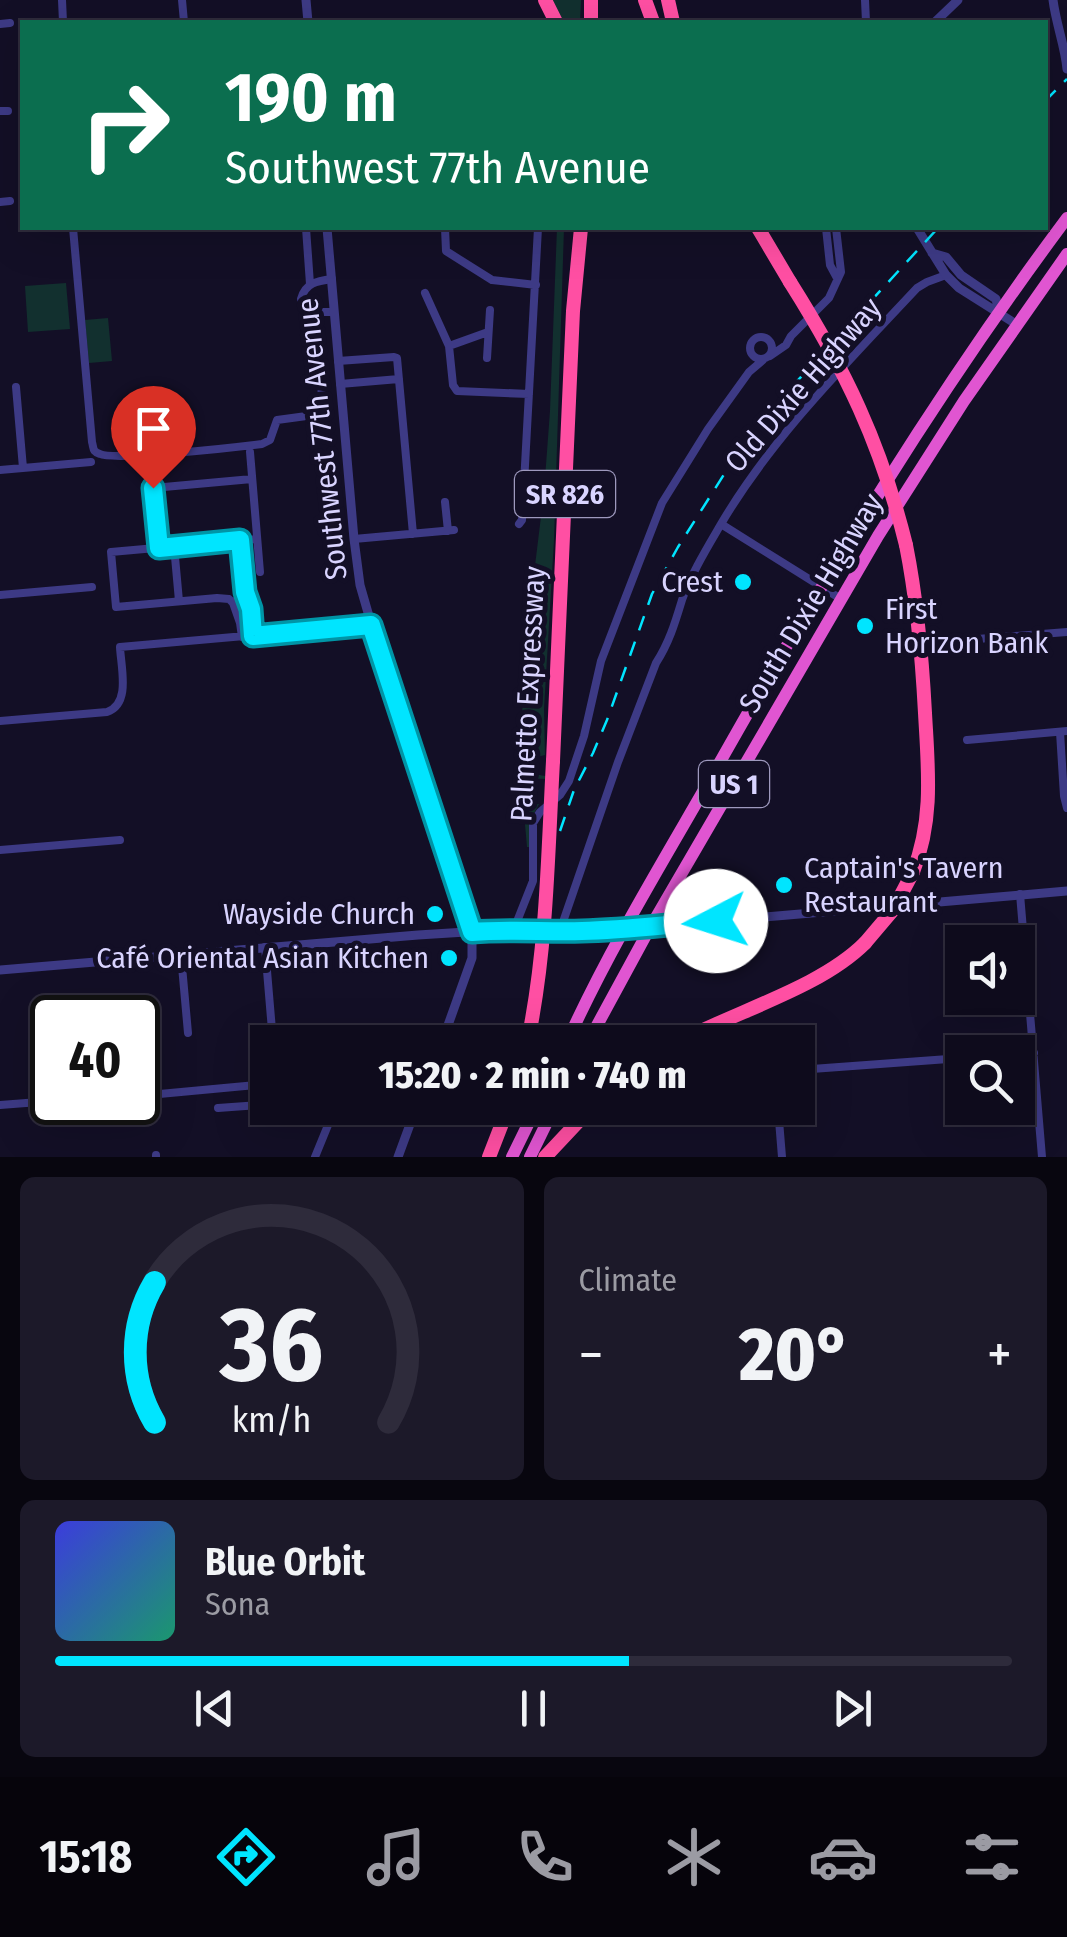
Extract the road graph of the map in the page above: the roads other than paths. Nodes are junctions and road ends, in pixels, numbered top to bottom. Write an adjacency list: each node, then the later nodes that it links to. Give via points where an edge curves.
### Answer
1 (958, 0): 3 (street)
2 (1053, 0): 4 (street)
3 (937, 20)
4 (1064, 39): 5 (street)
5 (1067, 55): 6 (street)
6 (1067, 69)
7 (1067, 218): 31 (highway, US 1)
8 (73, 230): 29 (street, via 92,442 102,456 262,444 277,420 314,414 322,397 305,328)
9 (306, 230): 24 (street)
10 (327, 230): 23 (street, Southwest 77th Avenue)
11 (444, 230): 25 (street, via 446,251 492,280)
12 (538, 230): 25 (street)
13 (572, 230): 28 (highway)
14 (581, 230): 28 (highway, Palmetto Expressway / SR 826)
15 (759, 230): 100 (highway, bridge, via 826,341 885,470 913,580 929,784 925,836 913,872 865,942 824,973)
16 (826, 230): 22 (street)
17 (836, 230): 22 (street)
18 (918, 230): 19 (street)
19 (932, 253): 21 (street); 31 (street, via 996,299)
20 (1067, 254): 32 (highway, South Dixie Highway / US 1)
21 (946, 276): 31 (street); 57 (street, Old Dixie Highway, via 917,288 796,420)
22 (838, 278): 34 (street, via 829,298)
23 (332, 279): 24 (street); 30 (street, Southwest 77th Avenue)
24 (310, 284): 29 (street, via 301,299)
25 (536, 285): 45 (street)
26 (425, 293): 36 (street)
27 (490, 310): 33 (street)
28 (573, 311): 97 (highway, Palmetto Expressway / SR 826, bridge, via 544,927)
29 (308, 312): 30 (street)
30 (334, 312): 40 (street, Southwest 77th Avenue)
31 (999, 312): 32 (street); 46 (highway, South Dixie Highway / US 1)
32 (1016, 324): 52 (highway, South Dixie Highway / US 1)
33 (488, 332): 36 (street); 38 (street)
34 (790, 336): 35 (street); 39 (street)
35 (768, 340): 37 (street, via 755,339); 39 (street)
36 (449, 346): 45 (street, via 457,391)
37 (751, 353): 39 (street); 41 (street)
38 (487, 358)
39 (767, 358): 41 (street)
40 (338, 360): 42 (street, via 396,357); 43 (street, Southwest 77th Avenue)
41 (749, 372): 89 (street, via 662,503 601,661 568,782 533,823 533,880)
42 (399, 379): 43 (street); 58 (street)
43 (340, 384): 60 (street, Southwest 77th Avenue)
44 (16, 388): 50 (street)
45 (530, 394): 56 (street)
46 (917, 436): 52 (highway); 66 (highway, South Dixie Highway / US 1)
47 (250, 452): 53 (street)
48 (150, 460): 54 (street)
49 (91, 462): 50 (street)
50 (23, 468): 51 (street)
51 (0, 470)
52 (914, 478): 69 (highway, South Dixie Highway / US 1)
53 (252, 479): 54 (street); 59 (street)
54 (153, 488): 63 (street)
55 (445, 502): 58 (street, via 451,531)
56 (519, 524)
57 (721, 524): 66 (street); 90 (street, Old Dixie Highway, via 683,598 618,762)
58 (413, 534): 60 (street)
59 (257, 539): 61 (street); 64 (street)
60 (354, 539): 72 (street, Southwest 77th Avenue)
61 (240, 540): 62 (street); 67 (street)
62 (174, 546): 63 (street); 70 (street)
63 (159, 548): 70 (street, via 112,552 116,607)
64 (260, 572)
65 (92, 587): 68 (street)
66 (822, 587): 69 (street); 79 (highway, South Dixie Highway / US 1)
67 (245, 592): 71 (street); 74 (street)
68 (0, 595)
69 (841, 600): 81 (highway, South Dixie Highway / US 1)
70 (179, 601): 71 (street)
71 (233, 603): 75 (street)
72 (371, 625): 74 (street); 91 (street, Southwest 77th Avenue)
73 (1067, 632): 76 (street)
74 (253, 636): 75 (street)
75 (242, 637): 77 (street, via 120,647 119,706)
76 (965, 640)
77 (0, 721)
78 (1063, 732): 80 (street); 82 (street)
79 (735, 734): 81 (highway); 88 (highway, South Dixie Highway / US 1)
80 (967, 740)
81 (755, 748): 87 (highway, South Dixie Highway / US 1)
82 (1067, 808)
83 (120, 840): 84 (street)
84 (0, 850)
85 (1067, 891): 86 (street)
86 (1020, 894): 87 (street); 102 (street)
87 (651, 926): 88 (street); 99 (highway, South Dixie Highway / US 1)
88 (626, 929): 90 (street); 98 (highway, South Dixie Highway / US 1)
89 (514, 930): 90 (street); 91 (street)
90 (562, 931)
91 (472, 932): 92 (street); 96 (street, Southwest 77th Avenue, via 472,958)
92 (265, 947): 93 (street); 95 (street)
93 (181, 955): 94 (street); 101 (street)
94 (0, 970)
95 (272, 1025)
96 (448, 1025)
97 (530, 1025)
98 (577, 1025)
99 (597, 1025)
100 (715, 1025)
101 (188, 1033)
102 (1032, 1035)
103 (945, 1059): 105 (street)
104 (1035, 1065): 128 (street)
105 (815, 1069)
106 (250, 1085): 107 (street)
107 (160, 1094)
108 (30, 1103): 109 (street)
109 (0, 1105)
110 (250, 1106): 111 (street)
111 (218, 1108)
112 (329, 1125): 120 (street)
113 (410, 1125): 121 (street)
114 (502, 1125): 122 (highway)
115 (528, 1125): 123 (highway)
116 (546, 1125): 124 (highway)
117 (575, 1125): 119 (highway)
118 (779, 1125): 127 (street)
119 (568, 1132): 125 (highway); 126 (highway)
120 (315, 1157)
121 (398, 1157)
122 (490, 1157)
123 (512, 1157)
124 (530, 1157)
125 (544, 1157)
126 (560, 1157)
127 (782, 1157)
128 (1042, 1157)

